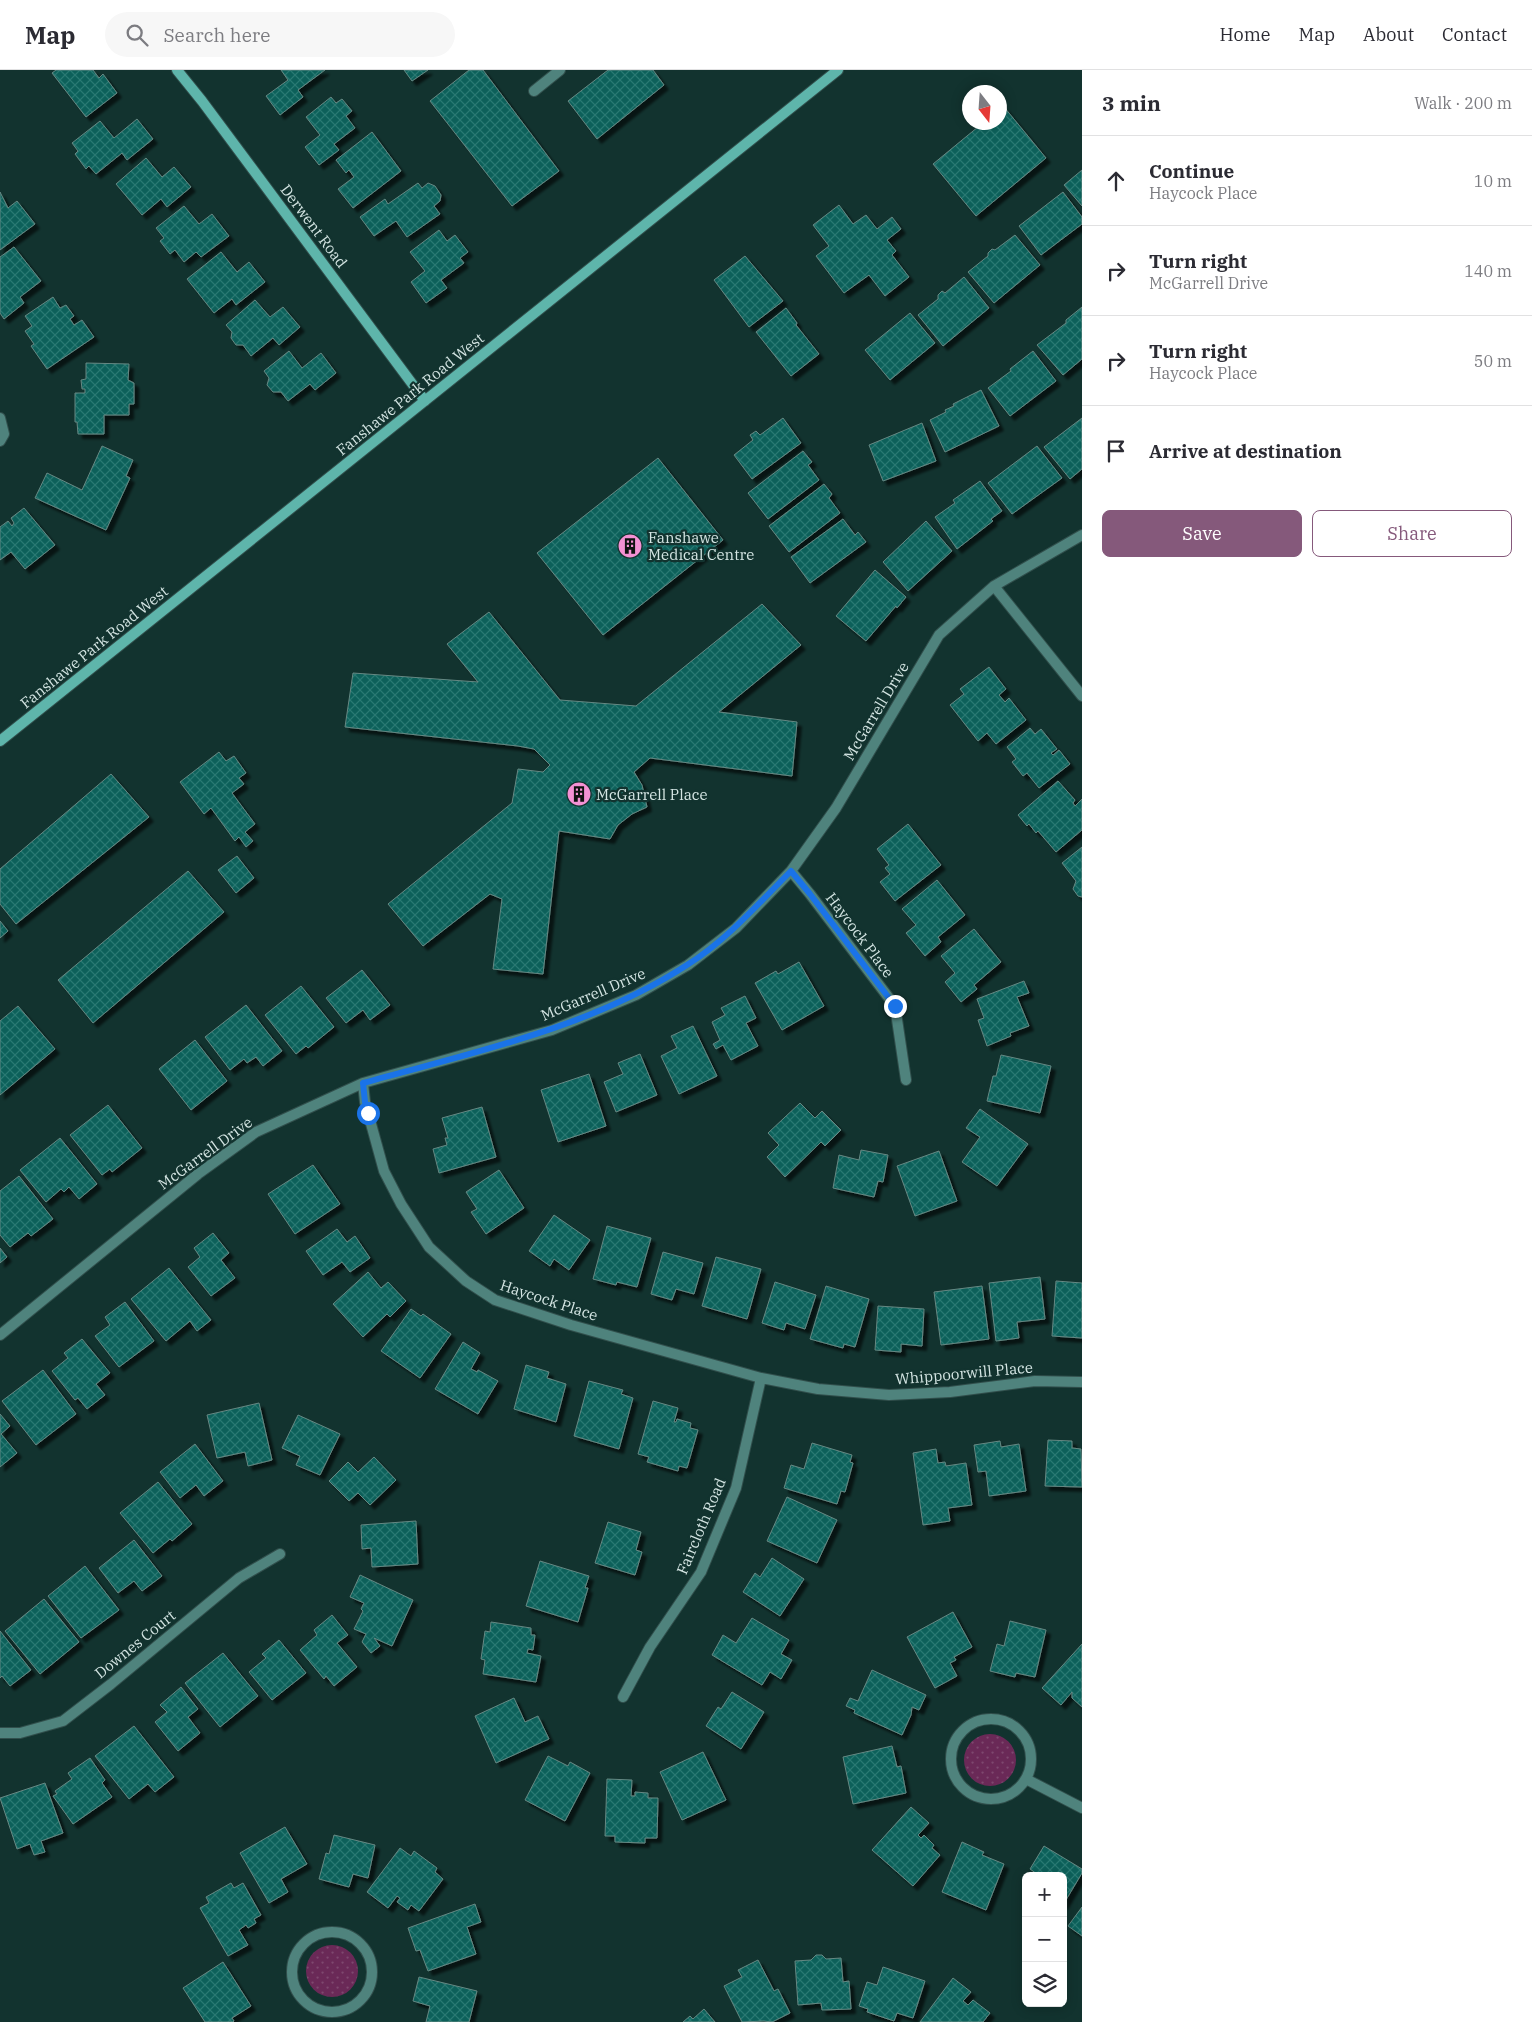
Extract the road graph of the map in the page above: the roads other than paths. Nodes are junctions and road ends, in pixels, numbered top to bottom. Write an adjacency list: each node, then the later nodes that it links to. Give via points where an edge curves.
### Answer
1 (176, 70): 5 (main road, Derwent Road)
2 (560, 70): 4 (street)
3 (838, 70): 5 (main road, Fanshawe Park Road West)
4 (534, 91)
5 (425, 401): 11 (main road, Fanshawe Park Road West)
6 (0, 418): 7 (street, via 4,434)
7 (0, 441)
8 (1082, 535): 9 (street, McGarrell Drive)
9 (994, 586): 10 (street); 12 (street, McGarrell Drive, via 939,635 836,808)
10 (1082, 696)
11 (0, 741)
12 (791, 871): 13 (street, Haycock Place, via 895,1006); 14 (street, McGarrell Drive, via 736,928 688,965 636,995 552,1030)
13 (906, 1080)
14 (363, 1083): 15 (street, McGarrell Drive, via 256,1132 198,1174); 16 (street, Haycock Place, via 384,1171 400,1204 429,1247 466,1281 495,1300 571,1325)
15 (0, 1335)
16 (761, 1378): 17 (street, Whippoorwill Place, via 818,1389 889,1395 950,1392 1035,1381); 19 (street, Faircloth Road, via 736,1488 701,1572 650,1647)
17 (1082, 1382)
18 (280, 1554): 20 (street, Downes Court, via 239,1578 63,1721 20,1733)
19 (623, 1698)
20 (0, 1733)
21 (1026, 1778): 21 (street, via 1030,1766 1026,1740 1007,1722 994,1719 980,1721 958,1735 952,1747 953,1772 969,1793 981,1798 1006,1796); 22 (street)
22 (1082, 1808)
23 (323, 2011): 23 (street, via 336,2012 360,2001 372,1978 372,1964 367,1952 347,1935 334,1932 309,1939 300,1948 292,1973 294,1986 301,1998); 24 (street)
24 (318, 2022)

